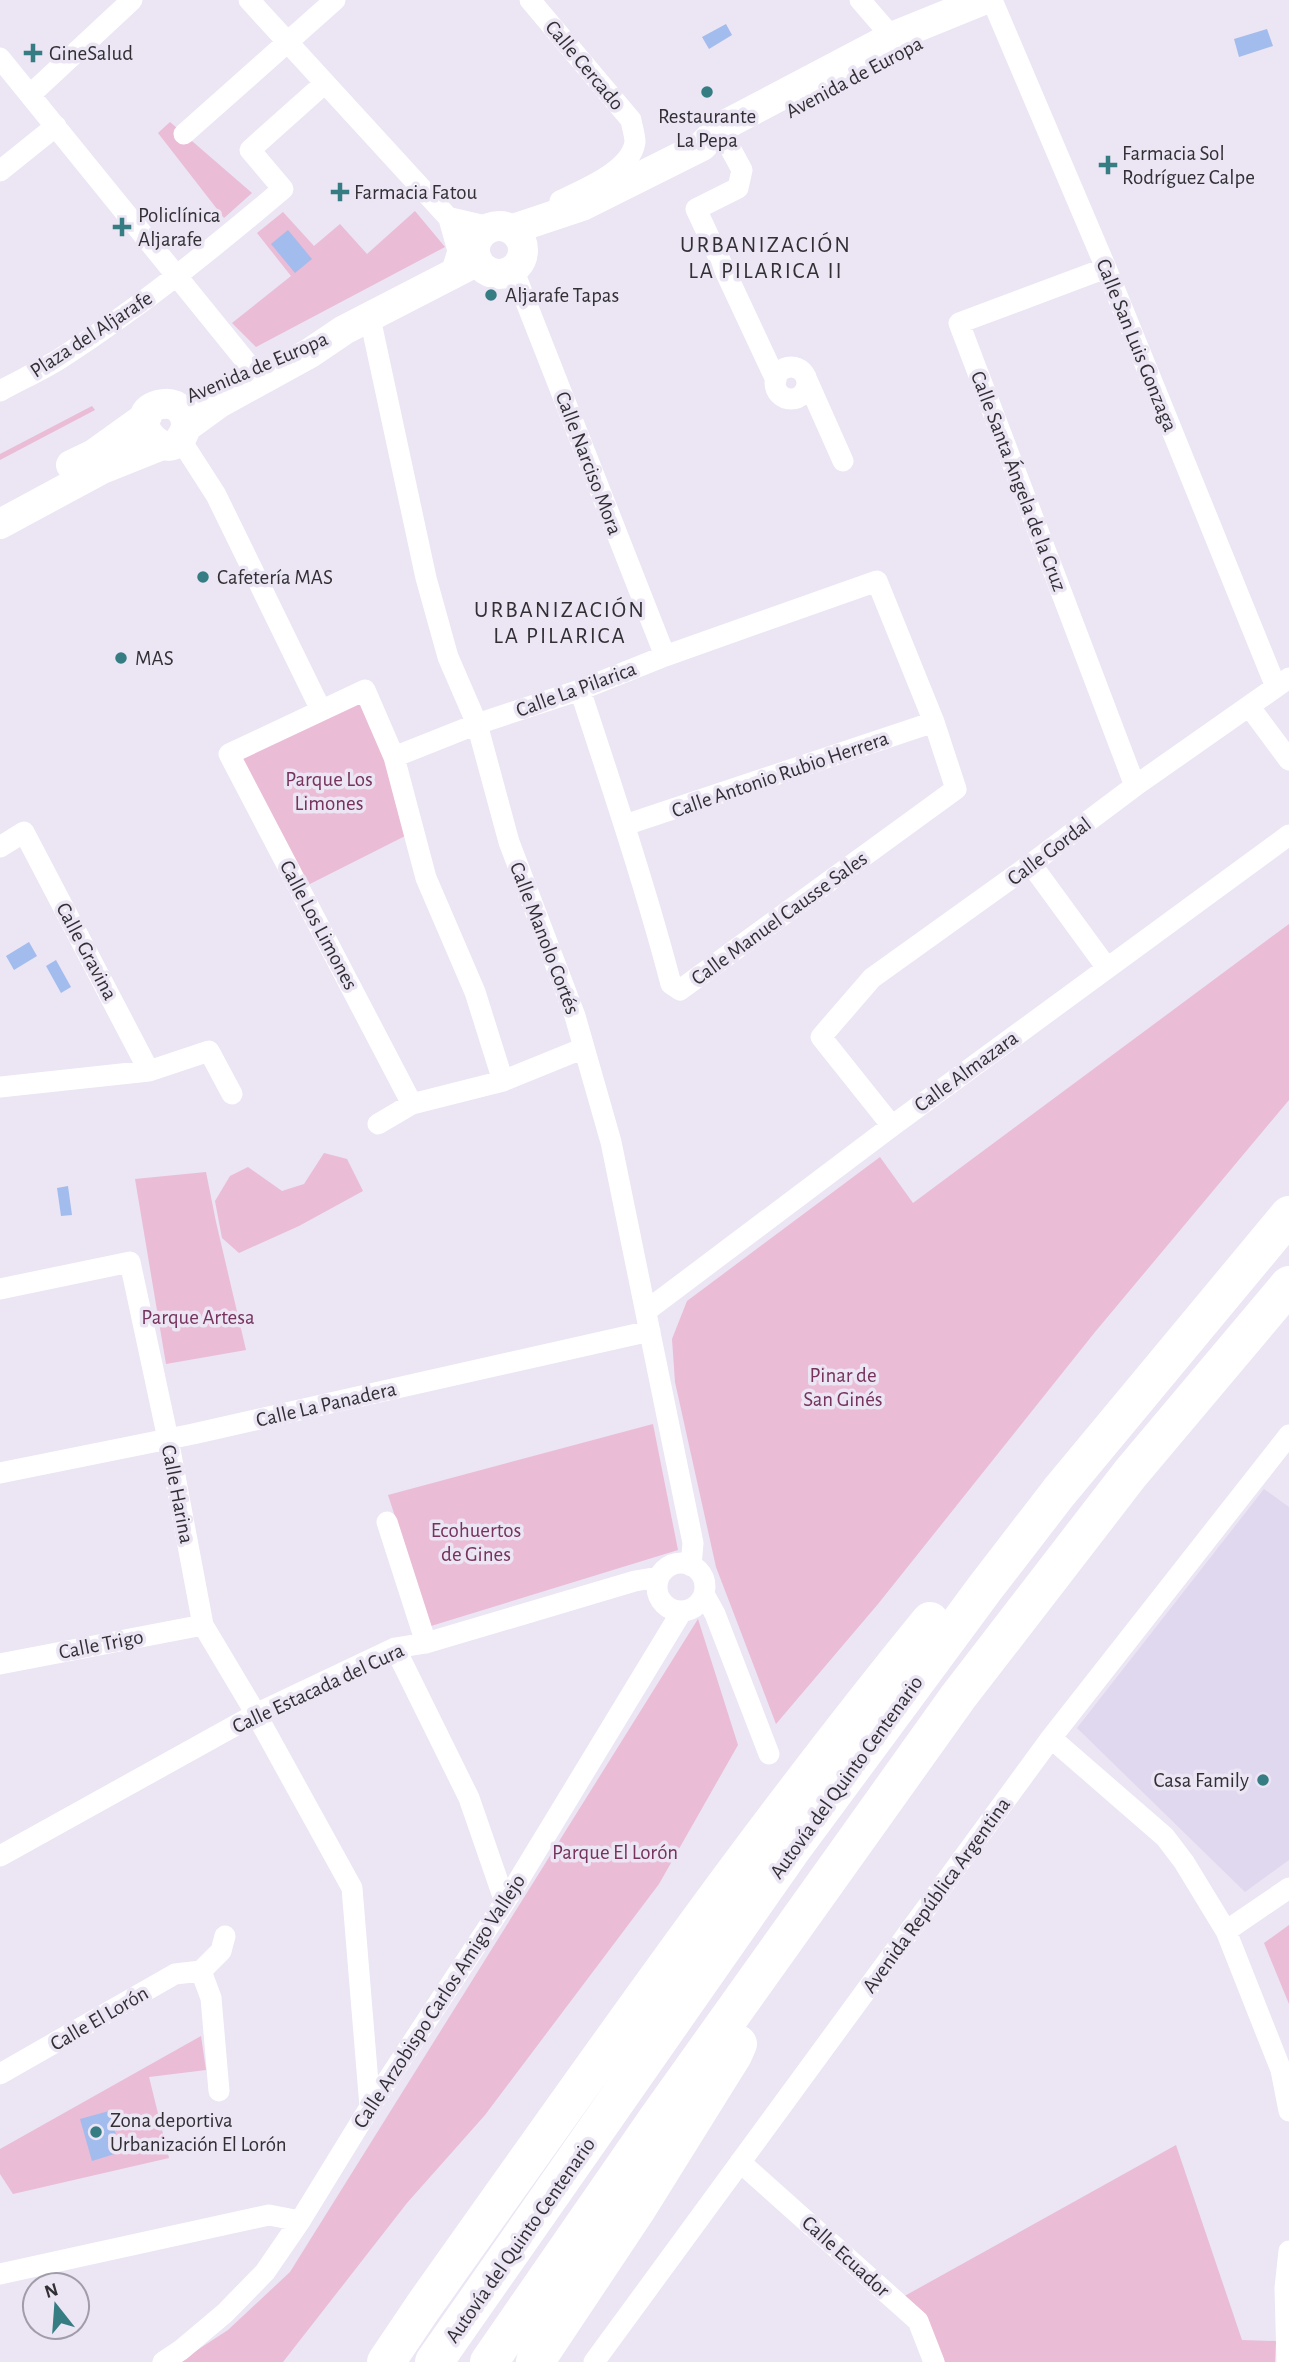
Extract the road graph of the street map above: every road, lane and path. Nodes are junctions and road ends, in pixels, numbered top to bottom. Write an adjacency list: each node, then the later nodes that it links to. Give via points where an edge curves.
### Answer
1 (132, 0): 12 (street)
2 (250, 0): 9 (street)
3 (335, 0): 9 (street)
4 (530, 0): 18 (street, Calle Cercado, via 631,120 635,140 619,169)
5 (860, 0): 8 (street)
6 (959, 0): 8 (main road, via 896,23)
7 (994, 1): 8 (main road, Avenida de Europa); 19 (street, Calle San Luis Gonzaga)
8 (892, 36): 15 (main road, Avenida de Europa, via 878,53 804,93 766,125); 15 (main road, Avenida de Europa, via 719,128)
9 (288, 42): 11 (street); 14 (street)
10 (0, 58): 12 (street)
11 (325, 83): 17 (street); 20 (street, Plaza del Aljarafe, via 250,150 283,189)
12 (30, 95): 13 (street)
13 (56, 126): 16 (street); 20 (street)
14 (184, 134)
15 (715, 145): 18 (main road, Avenida de Europa); 26 (street, via 742,170 738,188 696,209 776,380 777,391 785,398 797,399 806,391 807,380)
16 (0, 171)
17 (449, 217): 18 (street); 21 (street, via 458,251)
18 (500, 244): 21 (main road, Avenida de Europa); 30 (street, Calle Narciso Mora)
19 (1106, 268): 31 (street, Calle San Luis Gonzaga); 39 (street, Calle Santa Ángela de la Cruz, via 959,323)
20 (177, 275): 23 (street); 24 (street, Plaza del Aljarafe, via 60,359)
21 (450, 276): 22 (main road, Avenida de Europa)
22 (357, 324): 23 (main road, Avenida de Europa, via 294,346); 25 (main road, Avenida de Europa); 36 (street, Calle Manolo Cortés, via 449,657)
23 (252, 369): 25 (main road, Avenida de Europa, via 213,390)
24 (1, 389)
25 (169, 426): 27 (main road, Avenida de Europa, via 94,454); 28 (main road, Avenida de Europa, via 102,469); 34 (street, via 216,495)
26 (843, 461)
27 (0, 502)
28 (0, 524)
29 (877, 580): 30 (street, Calle La Pilarica); 35 (street, Calle Manuel Causse Sales)
30 (665, 656): 32 (street, Calle La Pilarica)
31 (1283, 682): 33 (street, Calle Gordal)
32 (580, 690): 36 (street, Calle La Pilarica); 40 (street, Calle Manuel Causse Sales)
33 (1249, 706): 38 (street); 39 (street, Calle Gordal)
34 (321, 710): 37 (street, Calle Los Limones, via 365,690); 50 (street, Calle Los Limones, via 229,754)
35 (934, 722): 40 (street, Calle Antonio Rubio Herrera); 40 (street, Calle Manuel Causse Sales, via 956,789 680,990 671,984)
36 (477, 724): 37 (street, Calle La Pilarica); 45 (street, Calle Manolo Cortés, via 509,842)
37 (394, 757): 47 (street, Calle Los Limones, via 426,878 475,992)
38 (1289, 760)
39 (1135, 786): 43 (street, Calle Gordal)
40 (625, 825)
41 (1289, 835): 44 (street, Calle Almazara)
42 (0, 847): 46 (street, Calle Gravina, via 24,832)
43 (1031, 864): 44 (street); 52 (street, Calle Gordal, via 872,978 821,1037)
44 (1107, 968): 52 (street, Calle Almazara)
45 (584, 1048): 47 (street); 56 (street, Calle Manolo Cortés, via 611,1142)
46 (149, 1070): 48 (street); 49 (street, via 209,1051)
47 (503, 1081): 50 (street)
48 (0, 1087)
49 (233, 1094)
50 (412, 1104): 51 (street)
51 (378, 1124)
52 (892, 1126): 56 (street, Calle Almazara)
53 (1289, 1215): 60 (highway, Autovía del Quinto Centenario)
54 (1289, 1285): 78 (highway, Autovía del Quinto Centenario, via 1130,1474 958,1697)
55 (0, 1289): 58 (street, Calle Harina, via 130,1262)
56 (648, 1321): 58 (street, Calle La Panadera); 62 (street, Calle Manolo Cortés, via 693,1543)
57 (1289, 1435): 71 (street, Avenida República Argentina)
58 (168, 1438): 59 (street, Calle La Panadera); 66 (street, Calle Harina)
59 (0, 1473)
60 (1059, 1492): 90 (highway, via 993,1544 888,1672 728,1881); 91 (highway, Autovía del Quinto Centenario, via 790,1852)
61 (387, 1522): 67 (street)
62 (691, 1566): 63 (street, via 676,1564); 64 (street, via 701,1574)
63 (659, 1577): 65 (street, via 660,1601); 67 (street, Calle Estacada del Cura)
64 (704, 1594): 65 (street, via 696,1606); 72 (street)
65 (682, 1611): 75 (street, Calle Arzobispo Carlos Amigo Vallejo)
66 (203, 1625): 69 (street, Calle Trigo); 70 (street, Calle Harina)
67 (426, 1643): 68 (street, Calle Estacada del Cura)
68 (395, 1648): 70 (street, Calle Estacada del Cura); 75 (street, via 469,1798)
69 (0, 1664)
70 (256, 1714): 73 (street, Calle Estacada del Cura); 82 (street, Calle Harina, via 352,1888)
71 (1051, 1738): 76 (street, via 1166,1837); 84 (street, Avenida República Argentina)
72 (769, 1754)
73 (0, 1856)
74 (1289, 1888): 76 (street)
75 (505, 1902): 82 (street, Calle Arzobispo Carlos Amigo Vallejo)
76 (1226, 1931): 83 (street, via 1281,2070)
77 (225, 1936): 79 (street, via 221,1951)
78 (779, 1949): 92 (highway, Autovía del Quinto Centenario); 93 (highway, via 733,2055)
79 (201, 1971): 80 (street, Calle El Lorón, via 175,1974); 81 (street, via 211,1998)
80 (0, 2074)
81 (219, 2091)
82 (370, 2107): 85 (street, Calle Arzobispo Carlos Amigo Vallejo)
83 (1289, 2110)
84 (740, 2162): 94 (street, Avenida República Argentina); 95 (street, Calle Ecuador, via 918,2321)
85 (300, 2221): 87 (street, via 269,2215); 89 (street, Calle Arzobispo Carlos Amigo Vallejo, via 257,2280 225,2313)
86 (1289, 2251): 88 (street)
87 (0, 2274)
88 (1287, 2286): 96 (street)
89 (163, 2362)
90 (384, 2362)
91 (434, 2362)
92 (489, 2362)
93 (535, 2362)
94 (594, 2362)
95 (934, 2362)
96 (1287, 2362)

